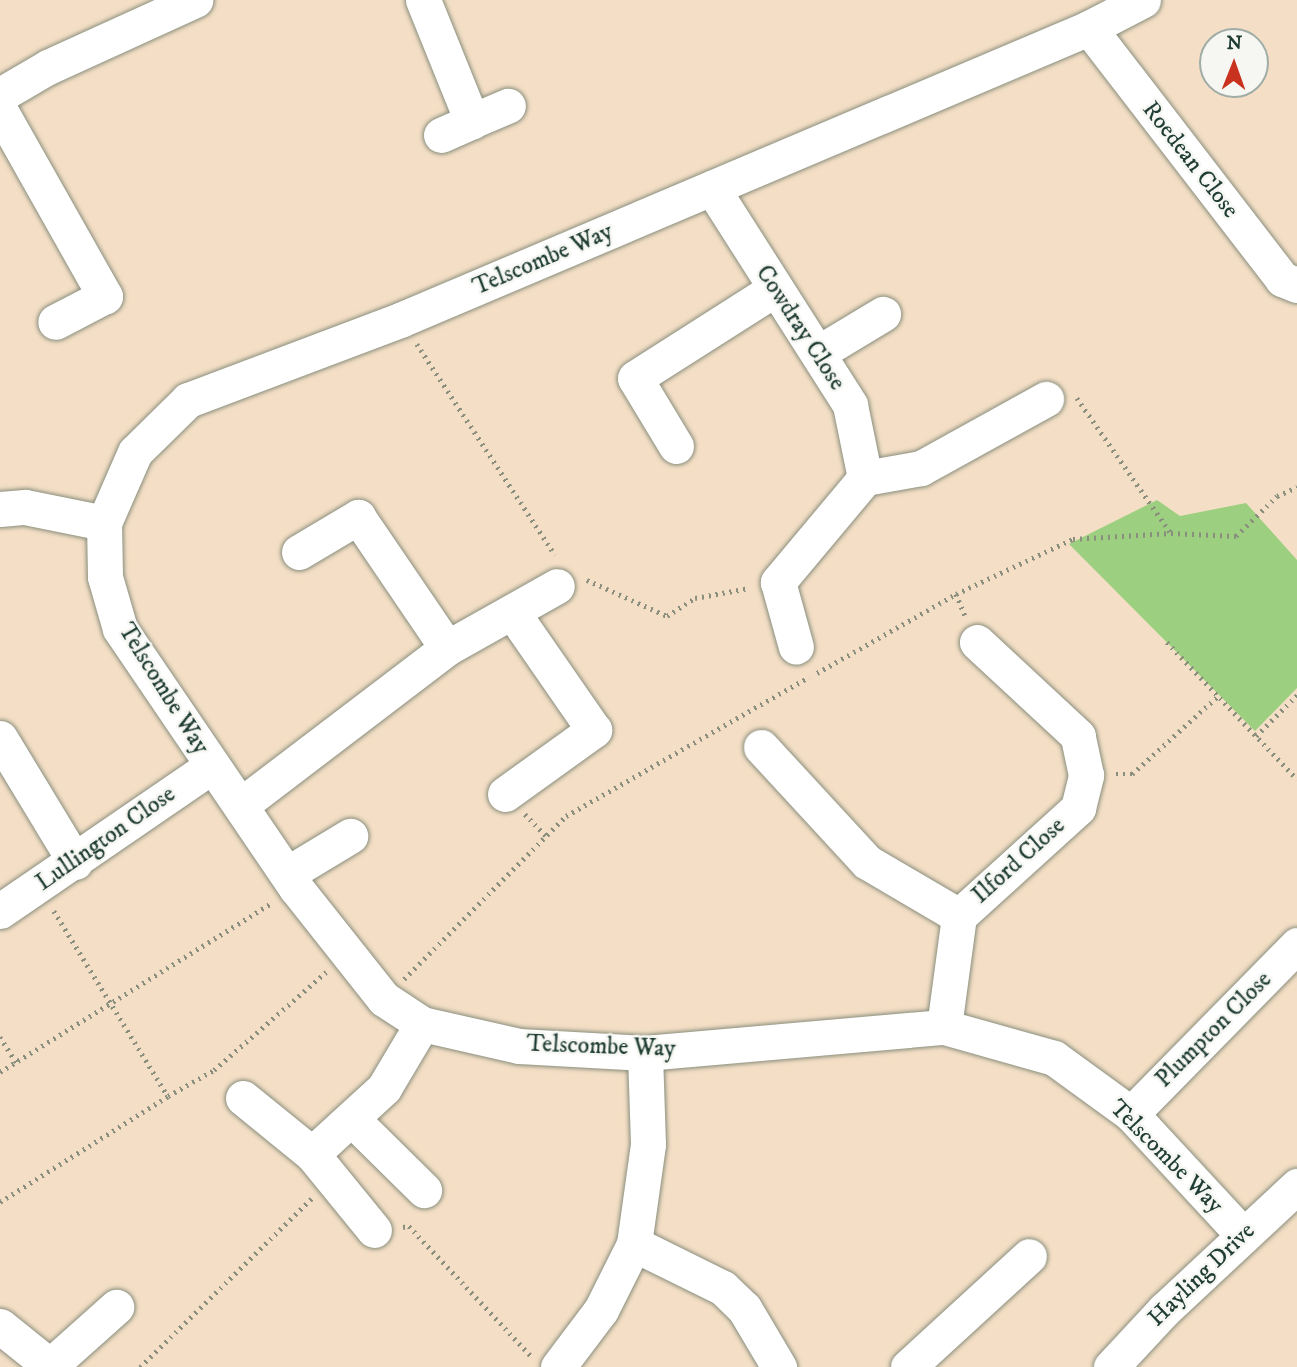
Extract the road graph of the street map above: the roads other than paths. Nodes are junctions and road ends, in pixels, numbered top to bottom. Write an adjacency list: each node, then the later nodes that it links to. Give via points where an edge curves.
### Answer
1 (195, 0): 5 (street, via 48,67)
2 (424, 0): 6 (street, via 457,128)
3 (1143, 0): 4 (street, Telscombe Way)
4 (1089, 28): 8 (street, Telscombe Way); 9 (street, Roedean Close, via 1282,279)
5 (0, 95)
6 (508, 106)
7 (0, 110): 12 (street, via 105,296)
8 (712, 188): 10 (street, Cowdray Close); 18 (street, Telscombe Way, via 400,320 188,400 135,452)
9 (1297, 285)
10 (773, 290): 13 (street, Cowdray Close); 15 (street, via 635,378)
11 (883, 314): 13 (street)
12 (55, 322)
13 (817, 353): 16 (street, Cowdray Close, via 850,405)
14 (1046, 399): 16 (street, via 921,468)
15 (676, 446)
16 (865, 478): 23 (street, via 778,582)
17 (0, 509): 18 (street, via 25,506)
18 (104, 523): 27 (street, Telscombe Way, via 105,577 120,629)
19 (299, 552): 24 (street, via 358,517)
20 (556, 586): 21 (street)
21 (513, 613): 24 (street); 28 (street, via 594,730)
22 (976, 642): 34 (street, Ilford Close, via 1078,736 1086,775 1078,808)
23 (796, 647)
24 (447, 648): 29 (street)
25 (0, 738): 31 (street)
26 (761, 747): 34 (street, Ilford Close, via 867,862)
27 (212, 766): 29 (street, Telscombe Way); 31 (street, Lullington Close)
28 (505, 794)
29 (242, 805): 32 (street, Telscombe Way)
30 (350, 836): 32 (street)
31 (75, 862): 33 (street, Lullington Close)
32 (291, 881): 36 (street, Telscombe Way, via 384,999)
33 (0, 911)
34 (960, 916): 37 (street, Ilford Close)
35 (1297, 946): 40 (street, Plumpton Close)
36 (422, 1024): 38 (street, Telscombe Way, via 519,1046); 41 (street, via 400,1067)
37 (944, 1027): 38 (street, Telscombe Way); 40 (street, Telscombe Way, via 1054,1058)
38 (645, 1053): 47 (street, via 648,1144)
39 (243, 1098): 42 (street)
40 (1131, 1114): 46 (street, Telscombe Way)
41 (353, 1120): 42 (street); 44 (street)
42 (321, 1166): 45 (street)
43 (1297, 1186): 46 (street, Hayling Drive)
44 (424, 1190)
45 (374, 1230)
46 (1242, 1234): 55 (street, Hayling Drive)
47 (634, 1244): 52 (street, via 601,1310); 53 (street, via 723,1288 744,1308)
48 (1029, 1256): 54 (street)
49 (116, 1307): 51 (street)
50 (0, 1326): 51 (street)
51 (51, 1366)
52 (558, 1367)
53 (779, 1367)
54 (908, 1367)
55 (1111, 1367)

